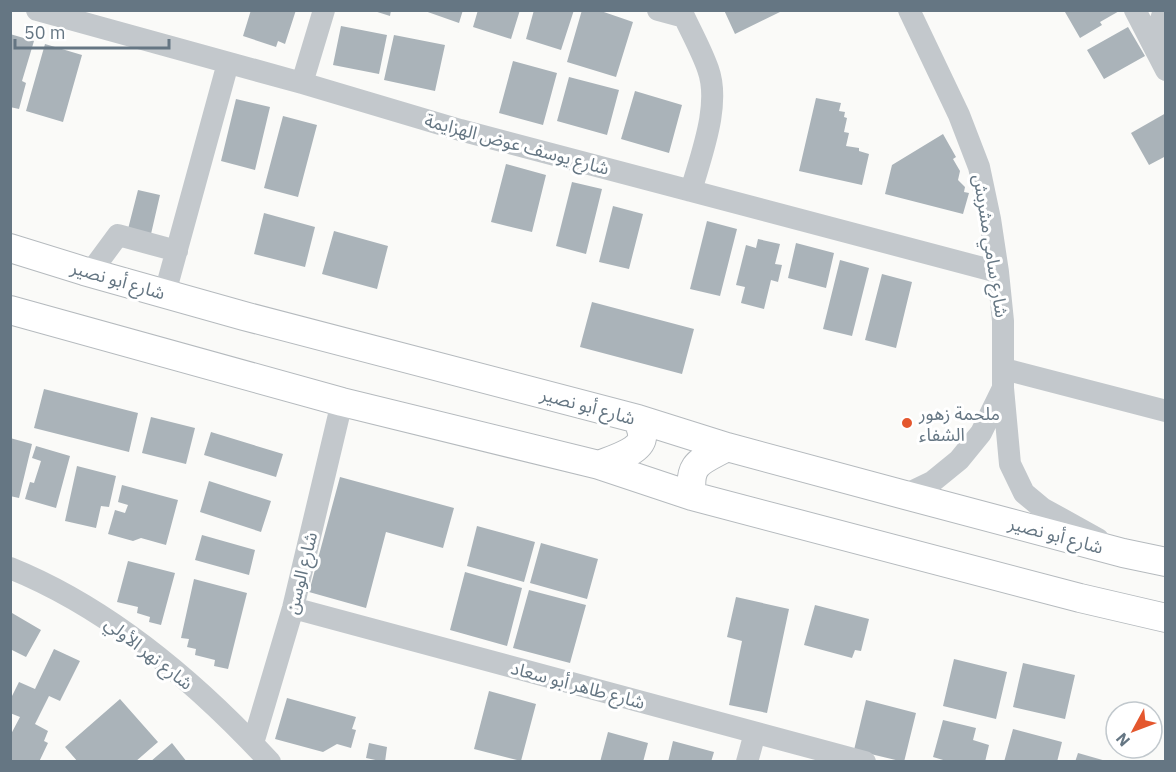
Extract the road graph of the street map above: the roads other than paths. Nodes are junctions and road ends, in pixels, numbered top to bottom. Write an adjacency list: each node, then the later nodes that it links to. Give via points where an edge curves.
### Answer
1 (37, 10): 9 (street, شارع يوسف عوض الهزايمة)
2 (324, 10): 11 (street)
3 (658, 10): 7 (street)
4 (909, 10): 15 (street, شارع سامي مشربش, via 979,167)
5 (1135, 10): 8 (street)
6 (1164, 10): 8 (street)
7 (682, 14): 12 (street, via 709,71 713,100)
8 (1153, 45): 10 (street)
9 (228, 63): 11 (street, شارع يوسف عوض الهزايمة); 14 (street)
10 (1166, 70)
11 (302, 83): 12 (street, شارع يوسف عوض الهزايمة, via 460,130)
12 (691, 191): 15 (street, شارع يوسف عوض الهزايمة)
13 (10, 248): 16 (main road, شارع أبو نصير)
14 (177, 251): 16 (street, via 118,235); 17 (street)
15 (998, 272): 19 (street, شارع سامي مشربش)
16 (90, 273): 17 (main road, شارع أبو نصير)
17 (165, 293): 22 (main road, شارع أبو نصير)
18 (10, 310): 20 (main road)
19 (1003, 379): 21 (street); 25 (street, شارع سامي مشربش, via 981,433 959,460 932,482); 27 (street, شارع سامي مشربش, via 1010,464 1024,493 1042,508)
20 (342, 402): 24 (main road); 30 (street, شارع الوسن)
21 (1166, 411)
22 (638, 419): 23 (main road, شارع أبو نصير); 24 (main road, via 643,434 639,445)
23 (727, 447): 25 (main road, شارع أبو نصير); 26 (main road, via 695,467 690,481)
24 (598, 465): 26 (main road)
25 (905, 495): 27 (main road, شارع أبو نصير)
26 (692, 496): 31 (main road)
27 (1123, 553): 28 (main road, شارع أبو نصير)
28 (1166, 562)
29 (10, 568): 33 (street, شارع نهر الأولي, via 83,603 152,653)
30 (292, 608): 32 (street, شارع طاهر أبو سعاد); 33 (street, شارع الوسن)
31 (1166, 618)
32 (755, 733): 35 (street); 36 (street, شارع طاهر أبو سعاد)
33 (253, 743): 34 (street, شارع نهر الأولي)
34 (270, 762)
35 (747, 762)
36 (864, 762)

